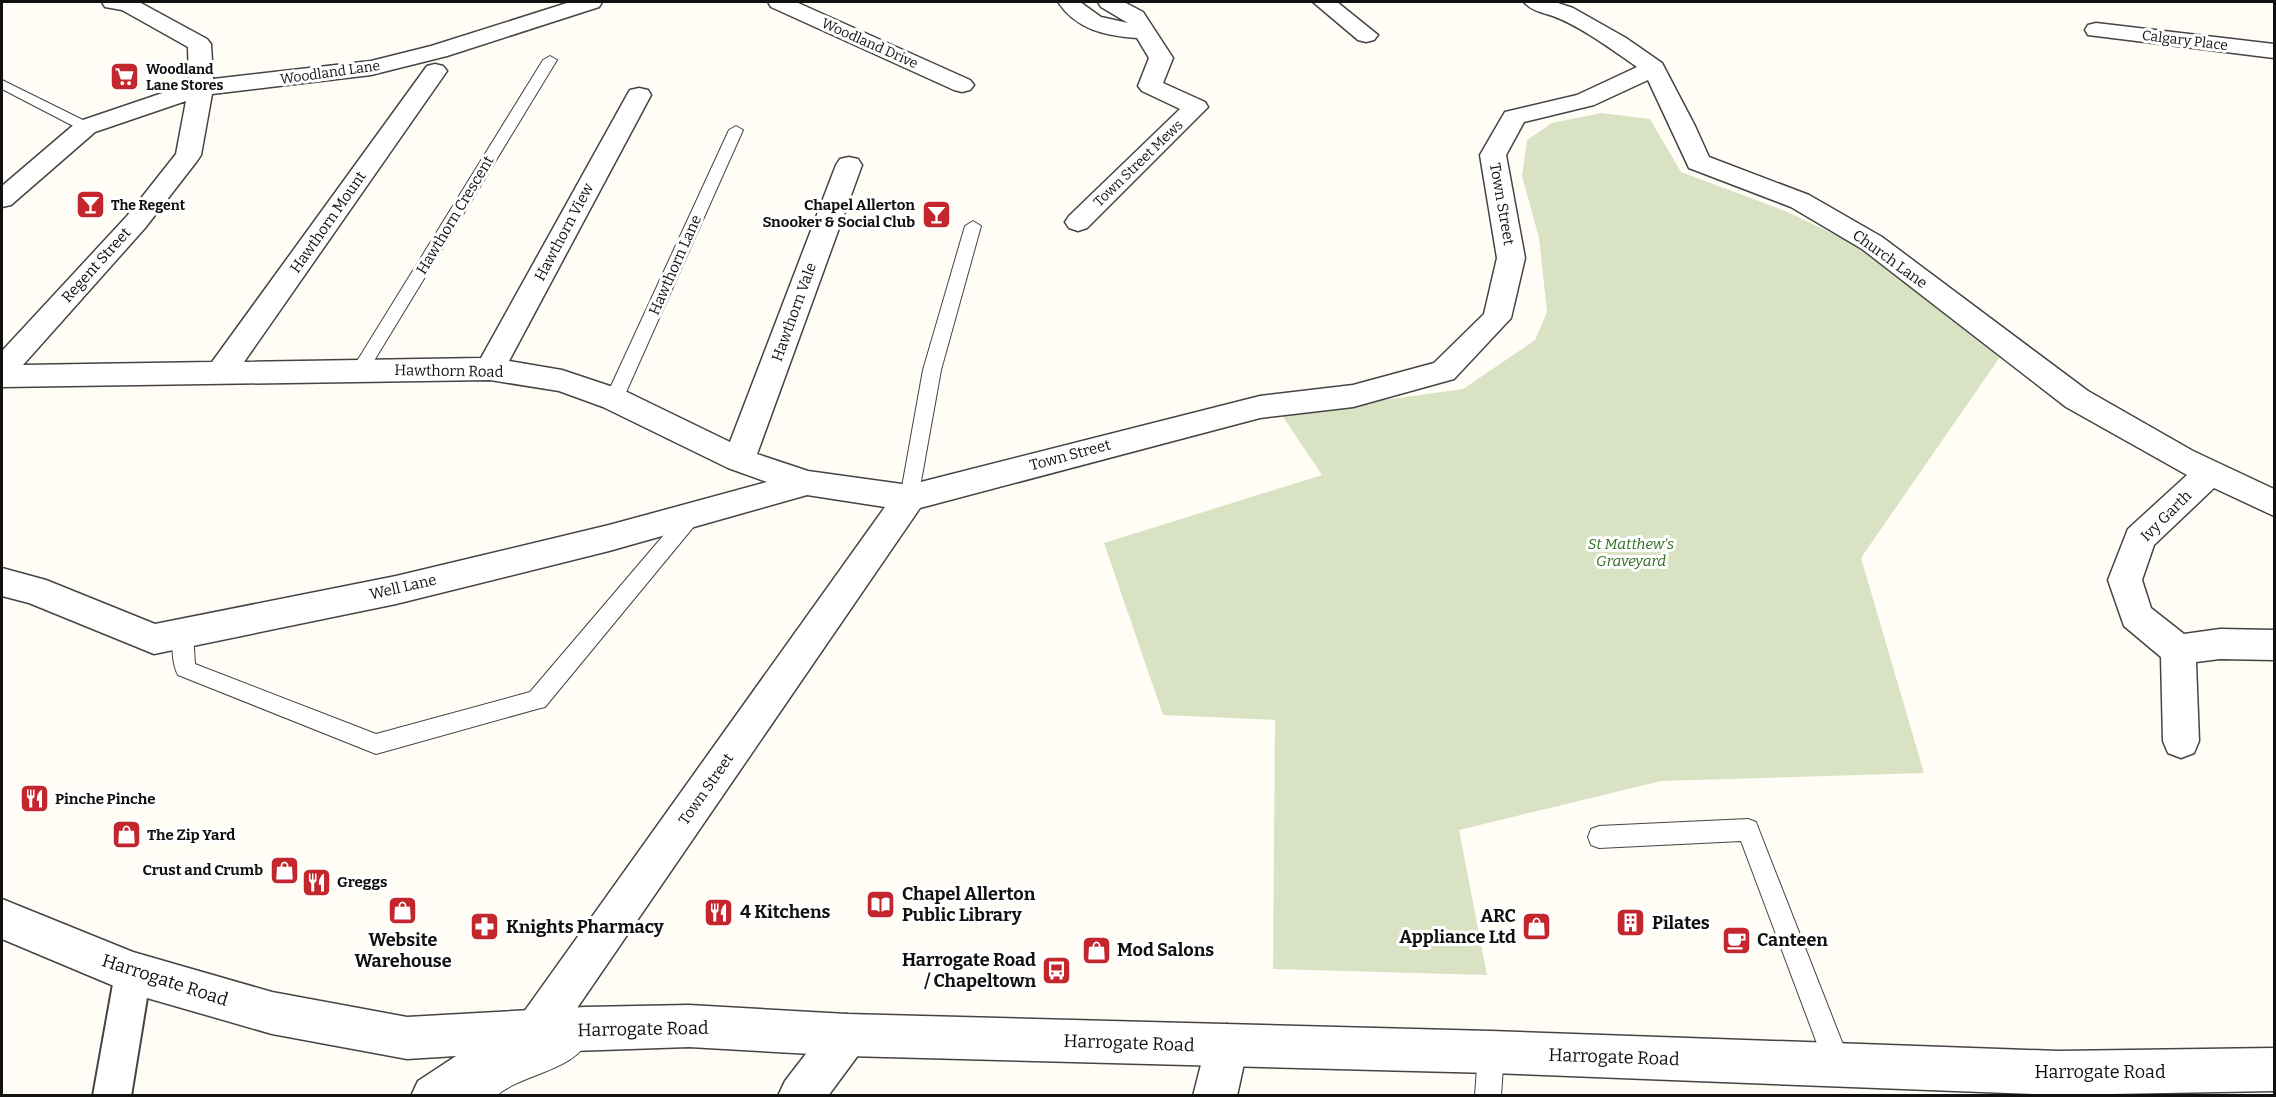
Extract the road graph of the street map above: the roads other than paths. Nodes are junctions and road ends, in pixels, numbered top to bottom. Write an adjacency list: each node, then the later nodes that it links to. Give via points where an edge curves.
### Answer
1 (113, 2): 17 (street, via 129,5 199,44)
2 (591, 2): 17 (street, Woodland Lane, via 439,51 371,68)
3 (779, 2): 16 (street, Woodland Drive)
4 (1069, 2): 9 (street, via 1095,24)
5 (1109, 2): 9 (street, Town Street Mews, via 1135,17)
6 (1324, 2): 10 (street)
7 (1535, 2): 13 (street, Church Lane, via 1564,13)
8 (2096, 30): 11 (street, Calgary Place)
9 (1144, 31): 23 (street, Town Street Mews, via 1161,58 1150,86 1196,107)
10 (1366, 35)
11 (2274, 51)
12 (550, 60): 27 (lane, Hawthorn Crescent)
13 (1654, 68): 32 (street, Church Lane, via 1698,162 1800,201 1872,243 2077,399); 34 (street, Town Street, via 1585,100 1514,117 1493,155 1511,258 1497,318 1444,371 1353,396 1260,407)
14 (435, 71): 28 (street, Hawthorn Mount)
15 (2, 84): 19 (lane)
16 (962, 84)
17 (201, 88): 19 (street, Woodland Lane); 25 (street, Regent Street, via 188,155 136,222)
18 (639, 95): 26 (street, Hawthorn View)
19 (86, 127): 22 (street)
20 (736, 130): 30 (lane, Hawthorn Lane)
21 (849, 165): 31 (street, Hawthorn Vale)
22 (2, 199)
23 (1078, 222)
24 (973, 226): 34 (lane, via 932,370)
25 (2, 369)
26 (490, 369): 27 (street, Hawthorn Road); 30 (street, Hawthorn Road, via 562,381)
27 (360, 370): 28 (street, Hawthorn Road)
28 (220, 373): 29 (street, Hawthorn Road)
29 (2, 376)
30 (615, 399): 31 (street, Hawthorn Road)
31 (739, 460): 33 (street, Hawthorn Road)
32 (2210, 473): 35 (street, Church Lane); 40 (street, Ivy Garth, via 2140,538 2125,580 2136,616)
33 (807, 483): 34 (street, Hawthorn Road); 36 (street, Well Lane)
34 (909, 498): 46 (street, Town Street)
35 (2274, 503)
36 (693, 514): 38 (street, Well Lane, via 396,590); 38 (lane, via 537,700 376,744 185,669)
37 (2, 582): 38 (street, Well Lane, via 34,590 154,639)
38 (183, 633)
39 (2274, 645): 40 (street, via 2220,644)
40 (2178, 650): 41 (street)
41 (2181, 741)
42 (1599, 837): 50 (lane, via 1748,830)
43 (2, 919): 44 (street, Harrogate Road)
44 (133, 973): 46 (street, Harrogate Road, via 272,1013 407,1038); 53 (street)
45 (585, 1028): 46 (street, Harrogate Road); 47 (street, Harrogate Road, via 688,1026); 55 (lane, via 558,1054 501,1075)
46 (536, 1031): 54 (street)
47 (847, 1035): 48 (street, Harrogate Road); 56 (street)
48 (1227, 1045): 49 (street, Harrogate Road); 57 (street)
49 (1491, 1052): 50 (street, Harrogate Road); 58 (lane)
50 (1838, 1065): 52 (street, Harrogate Road)
51 (2274, 1070): 52 (street, Harrogate Road)
52 (2062, 1084)
53 (112, 1095)
54 (433, 1095)
55 (476, 1095)
56 (800, 1095)
57 (1215, 1095)
58 (1488, 1095)

